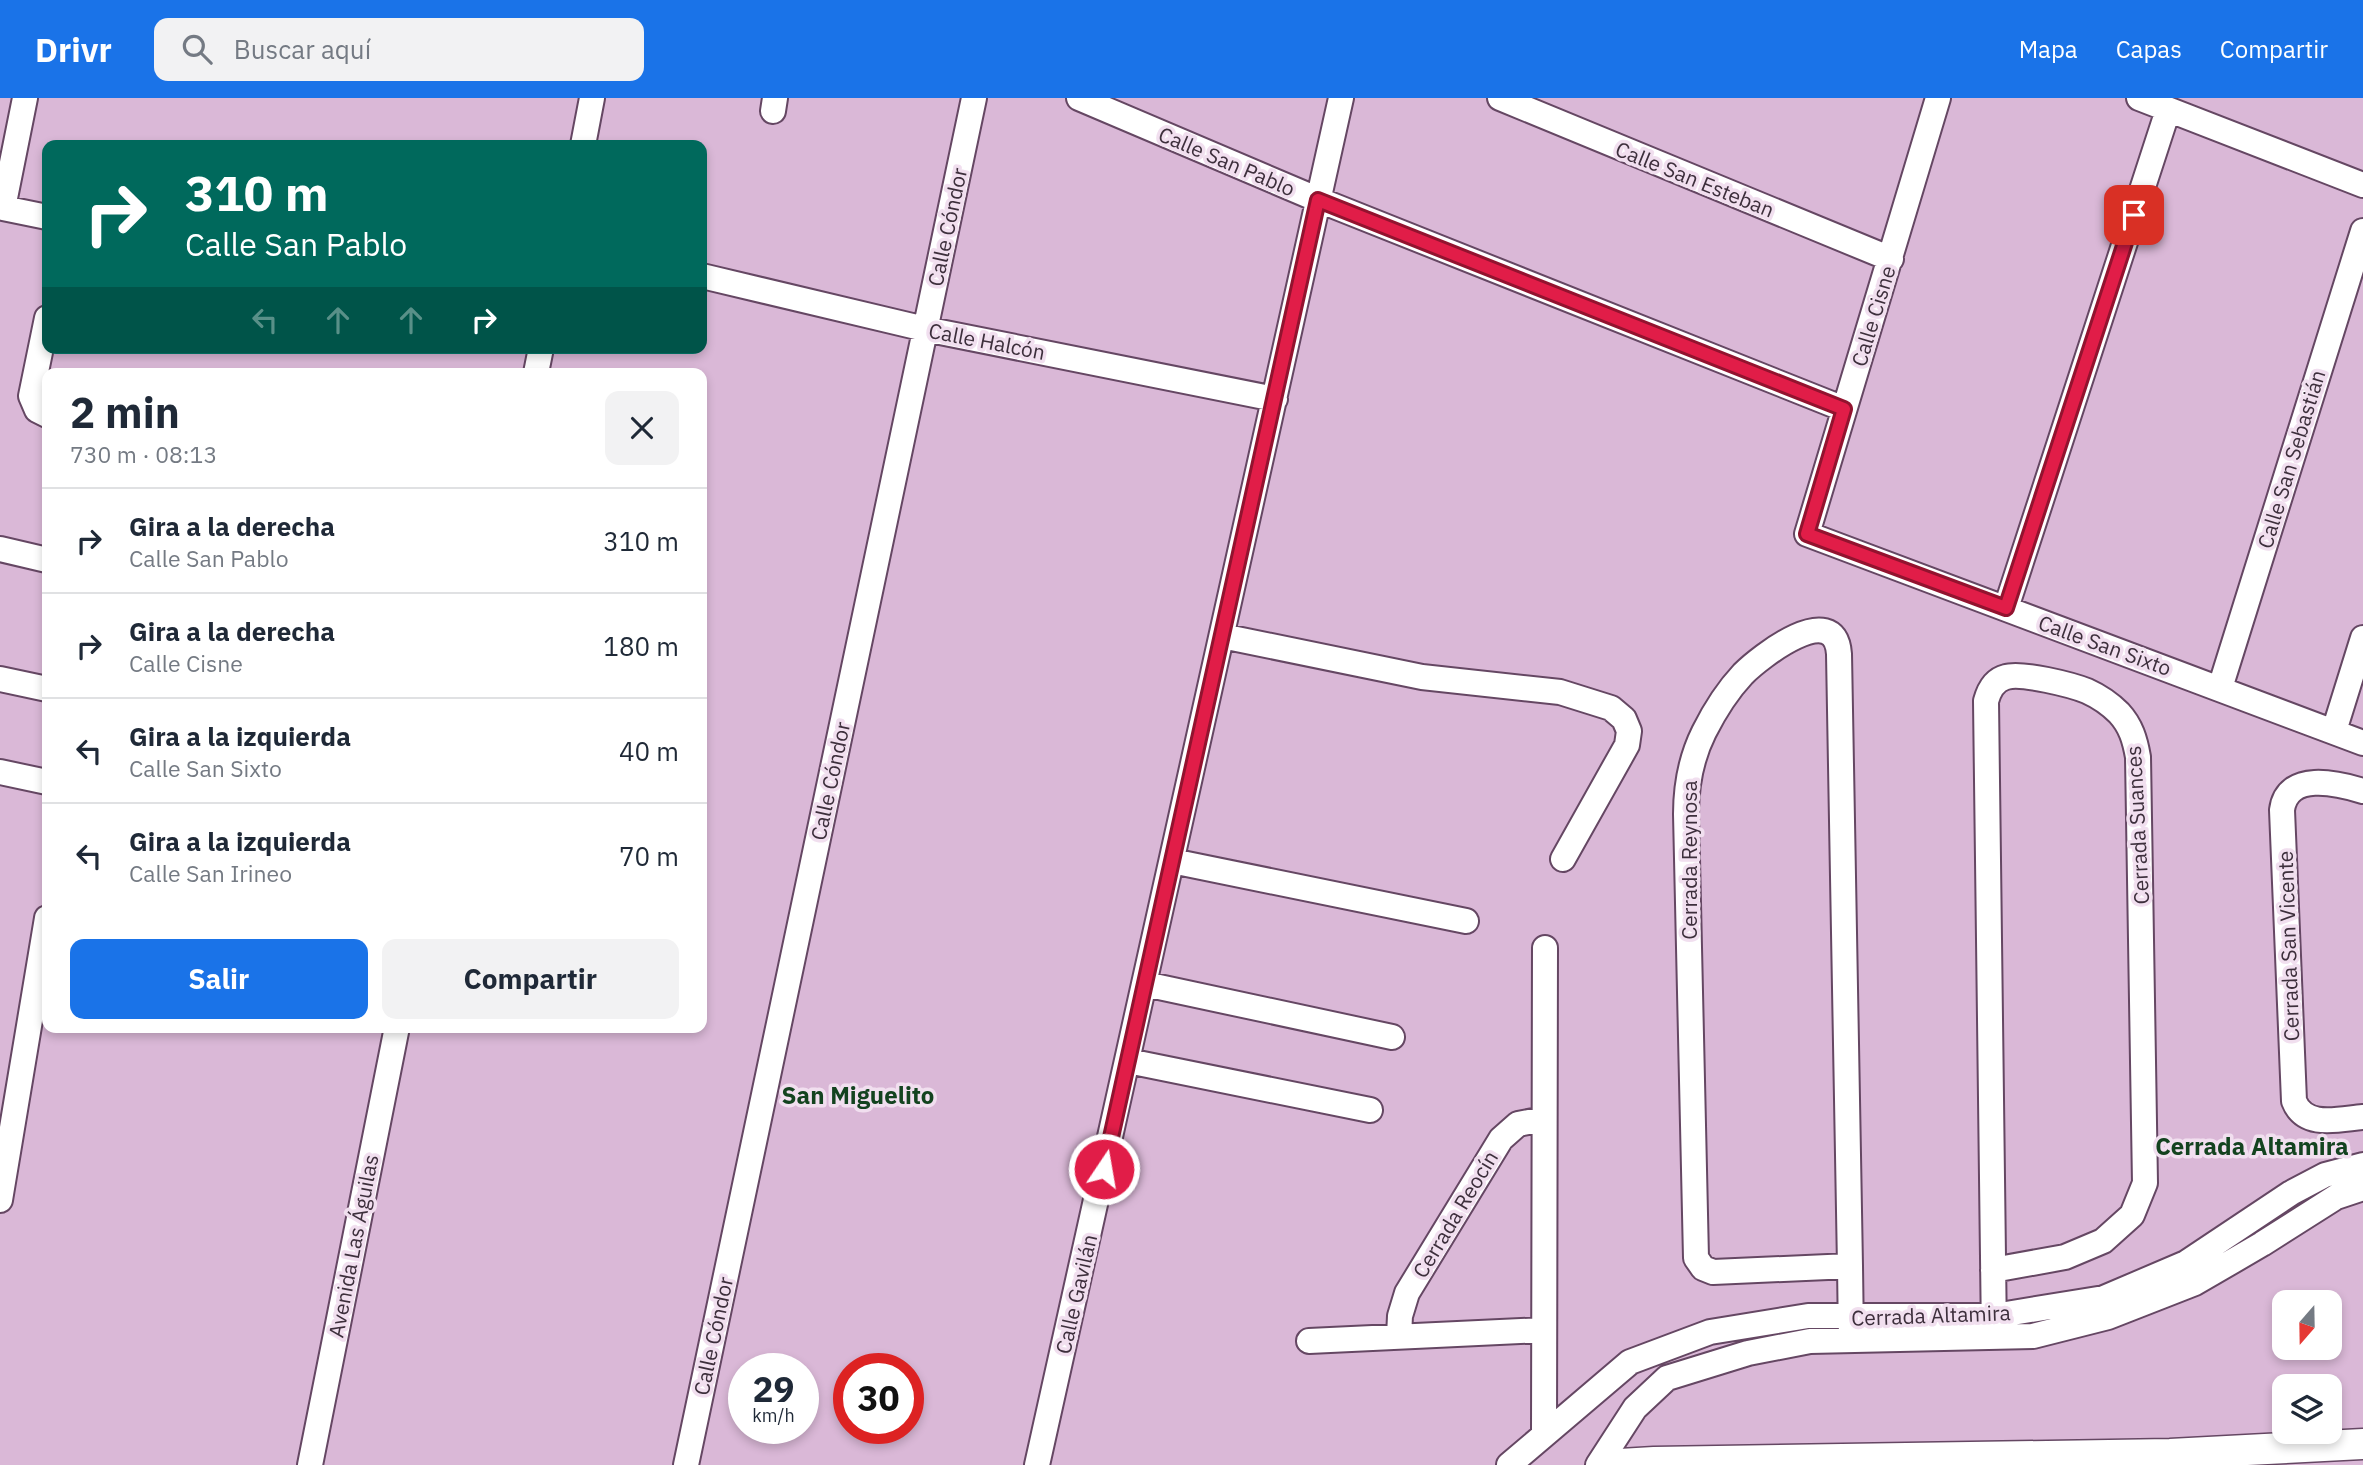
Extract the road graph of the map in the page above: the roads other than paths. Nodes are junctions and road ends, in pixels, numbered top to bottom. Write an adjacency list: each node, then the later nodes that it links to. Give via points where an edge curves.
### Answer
1 (25, 98): 13 (street, via 3,208)
2 (592, 98): 10 (street)
3 (974, 98): 17 (street, Calle Cóndor)
4 (1079, 98): 12 (street, Calle San Pablo)
5 (1341, 98): 12 (street, Calle Gavilán)
6 (1500, 98): 15 (street, Calle San Esteban)
7 (1938, 98): 15 (street, Calle Cisne)
8 (2139, 98): 9 (street)
9 (2168, 110): 11 (street); 25 (street)
10 (584, 140)
11 (2363, 185)
12 (1318, 200): 19 (street, Calle Gavilán); 20 (street, Calle San Pablo)
13 (42, 216)
14 (2363, 231): 30 (street, Calle San Sebastián)
15 (1891, 259): 20 (street, Calle Cisne)
16 (707, 276): 17 (street, Calle Halcón)
17 (925, 329): 19 (street, Calle Halcón); 61 (street, Calle Cóndor)
18 (42, 342): 21 (street, via 31,396)
19 (1275, 398): 26 (street, Calle Gavilán)
20 (1844, 409): 22 (street, Calle Cisne)
21 (42, 412)
22 (1807, 534): 25 (street, Calle San Sixto)
23 (0, 549): 24 (street)
24 (42, 559)
25 (2006, 608): 30 (street, Calle San Sixto)
26 (1222, 636): 36 (street, via 1422,677 1560,692 1611,708 1624,719 1629,731 1627,745); 37 (street, Calle Gavilán)
27 (2363, 638): 31 (street)
28 (0, 679): 29 (street)
29 (42, 688)
30 (2220, 688): 31 (street, Calle San Sixto)
31 (2333, 731): 32 (street, Calle San Sixto)
32 (2363, 743)
33 (0, 772): 34 (street)
34 (42, 781)
35 (2363, 791): 46 (street, Cerrada San Vicente, via 2326,783 2301,784 2286,796 2282,810 2294,1101 2301,1114 2313,1120)
36 (1563, 859)
37 (1172, 862): 38 (street); 41 (street, Calle Gavilán)
38 (1466, 922)
39 (42, 948): 50 (street)
40 (1545, 948): 47 (street)
41 (1145, 984): 43 (street); 44 (street, Calle Gavilán)
42 (396, 1033): 60 (street, Avenida Las Águilas)
43 (1392, 1037)
44 (1128, 1061): 45 (street); 62 (street, Calle Gavilán)
45 (1370, 1110)
46 (2363, 1117)
47 (1544, 1119): 55 (street); 56 (street, Cerrada Reocín, via 1518,1124 1501,1139 1407,1293)
48 (2363, 1166): 53 (street, Cerrada Altamira, via 2325,1175 2291,1193 2186,1263 2104,1298)
49 (2363, 1188): 53 (street, Cerrada Altamira, via 2336,1198 2194,1283 2108,1317 2033,1336)
50 (0, 1200)
51 (1850, 1266): 51 (street, Cerrada Reynosa, via 1838,648 1826,633 1811,631 1774,649 1728,692 1704,730 1689,775 1686,814 1696,1258 1713,1272); 54 (street, Cerrada Reynosa)
52 (1993, 1270): 52 (street, Cerrada Suances, via 2066,1257 2103,1241 2132,1215 2145,1183 2136,743 2118,711 2087,691 2014,676 1997,682 1986,701); 53 (street, Cerrada Suances)
53 (1994, 1327): 54 (street, Cerrada Altamira)
54 (1851, 1328): 58 (street, Cerrada Altamira, via 1808,1317 1710,1332 1630,1362); 64 (street, Cerrada Altamira, via 1667,1378 1635,1408)
55 (1544, 1330): 56 (street); 58 (street)
56 (1399, 1336): 57 (street)
57 (1309, 1340)
58 (1544, 1435): 63 (street, Cerrada Altamira)
59 (2363, 1444): 64 (street, via 2170,1454)
60 (310, 1465)
61 (686, 1465)
62 (1037, 1465)
63 (1509, 1465)
64 (1601, 1465)

